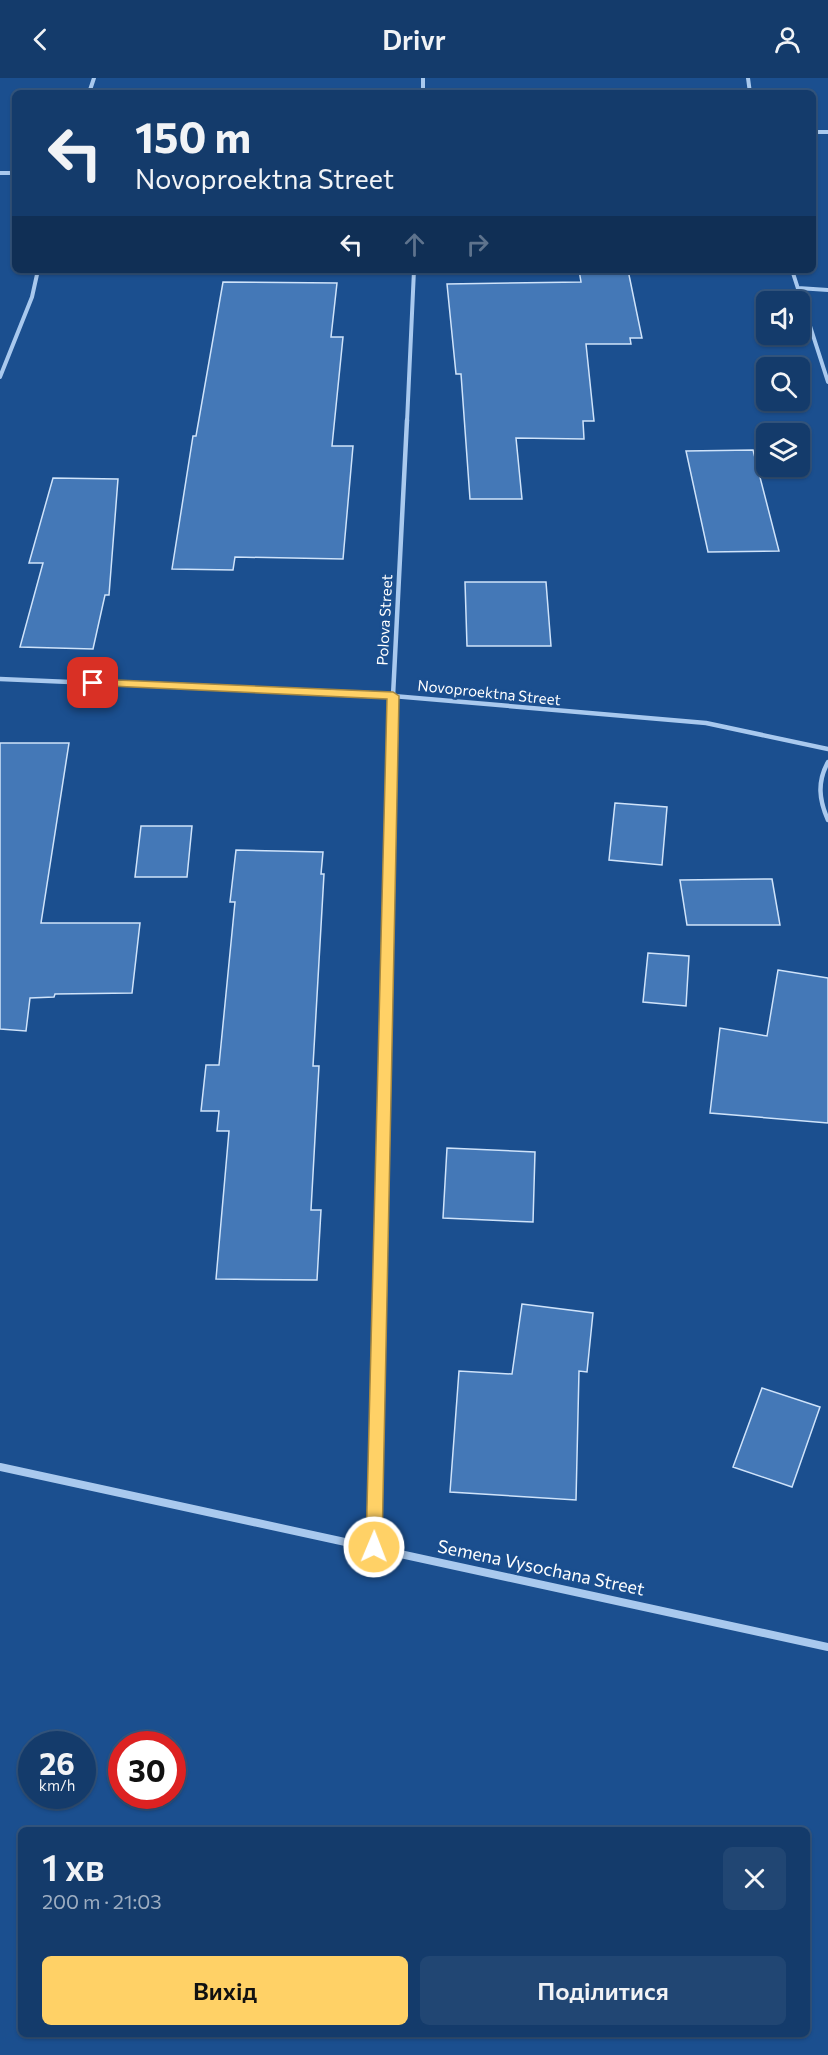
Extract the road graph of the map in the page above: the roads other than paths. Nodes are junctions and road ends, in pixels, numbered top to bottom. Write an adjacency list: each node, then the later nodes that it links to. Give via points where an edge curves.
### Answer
1 (37, 273): 6 (street, via 32,297)
2 (414, 273): 9 (street, Polova Street)
3 (793, 273): 4 (street)
4 (798, 288): 5 (street); 7 (street)
5 (828, 290)
6 (0, 376)
7 (828, 382)
8 (0, 679): 9 (street, Novoproektna Street)
9 (393, 696): 10 (street, Novoproektna Street, via 706,723); 14 (street, Polova Street)
10 (828, 749)
11 (828, 762): 12 (street, via 820,773 820,801)
12 (828, 820)
13 (0, 1467): 14 (street, Semena Vysochana Street)
14 (374, 1547): 15 (street, Semena Vysochana Street)
15 (828, 1647)

